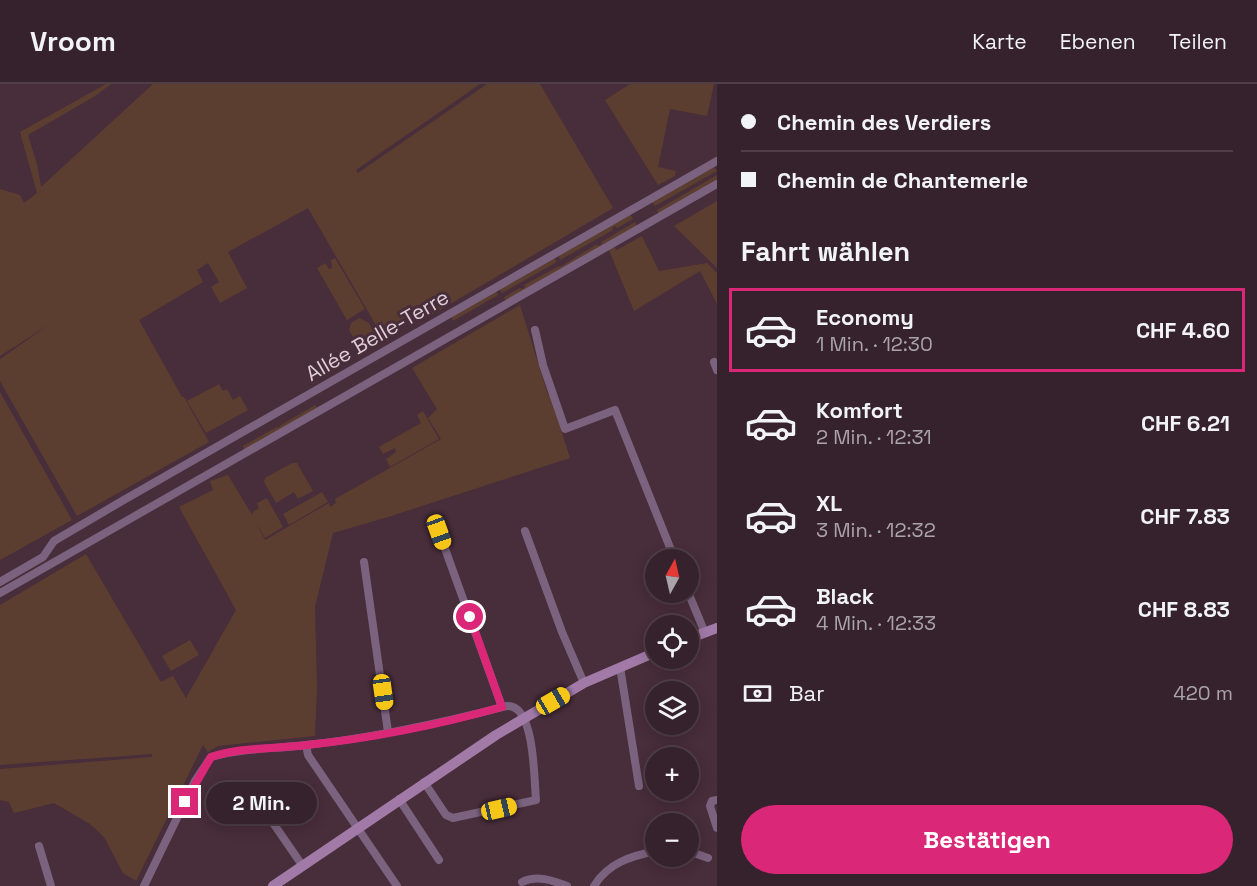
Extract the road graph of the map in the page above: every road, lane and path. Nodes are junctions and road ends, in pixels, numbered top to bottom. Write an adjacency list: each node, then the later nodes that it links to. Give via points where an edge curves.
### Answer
1 (717, 161): 8 (street, Allée Belle-Terre, via 54,540 43,557)
2 (717, 184): 9 (street, Allée Belle-Terre)
3 (535, 330): 6 (street, via 565,429 615,410)
4 (525, 531): 16 (street)
5 (439, 532): 17 (street)
6 (671, 549)
7 (364, 562): 19 (street)
8 (0, 582)
9 (0, 593)
10 (693, 603): 12 (street)
11 (717, 628): 12 (main road)
12 (705, 633): 13 (main road)
13 (699, 635)
14 (645, 657): 15 (main road)
15 (620, 667): 16 (main road); 22 (street)
16 (584, 683): 18 (main road)
17 (502, 707): 18 (street, via 515,706); 19 (street)
18 (525, 717): 21 (main road); 21 (street, via 536,800 453,818 446,815)
19 (388, 732): 20 (street)
20 (306, 745): 26 (street, via 307,753); 36 (street, via 246,749 211,757 195,781)
21 (424, 782): 24 (main road)
22 (639, 786)
23 (249, 788): 33 (street)
24 (399, 799): 26 (main road); 32 (street)
25 (717, 800): 27 (street, via 710,806)
26 (358, 828): 33 (main road); 38 (street)
27 (717, 828)
28 (39, 846): 35 (street)
29 (645, 853): 40 (street, via 618,862)
30 (699, 855): 31 (street)
31 (708, 858)
32 (439, 860)
33 (302, 866): 37 (main road)
34 (522, 882): 39 (street, via 531,878)
35 (51, 886)
36 (144, 886)
37 (273, 886)
38 (397, 886)
39 (567, 886)
40 (594, 886)

